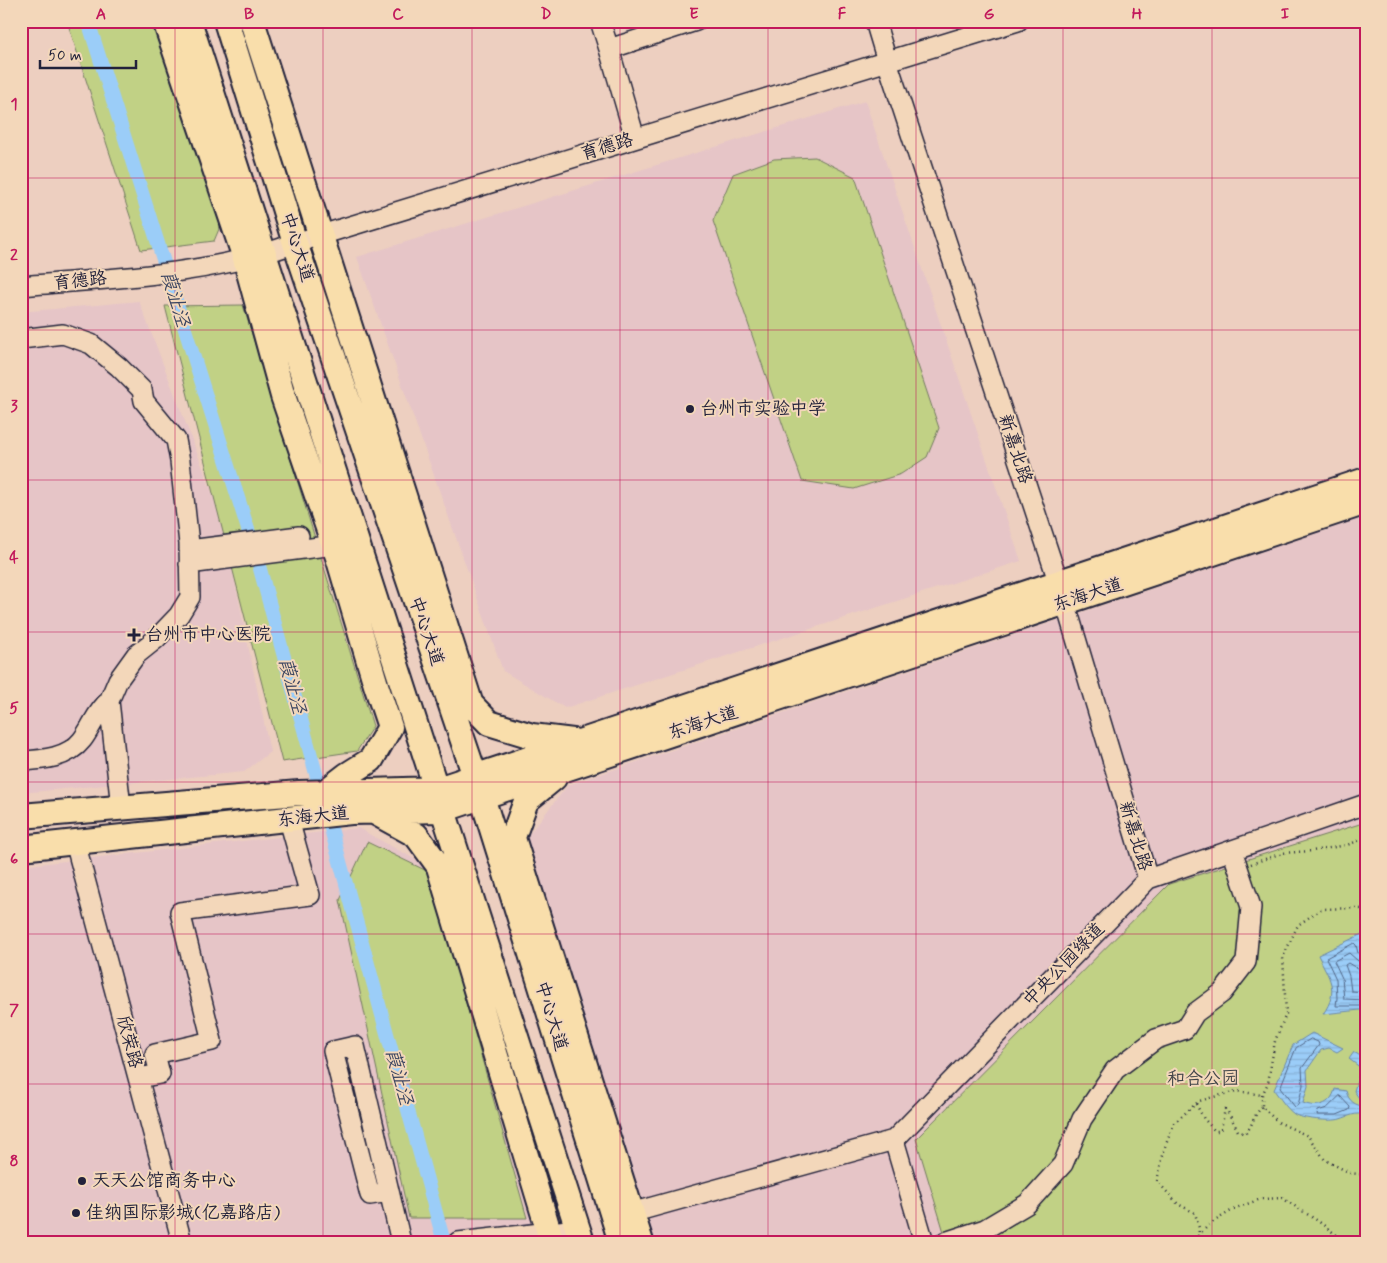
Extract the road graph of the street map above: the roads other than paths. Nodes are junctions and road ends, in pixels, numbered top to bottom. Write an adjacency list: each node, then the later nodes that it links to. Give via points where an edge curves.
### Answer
1 (165, 21): 14 (main road)
2 (226, 21): 13 (main road, 中心大道)
3 (252, 21): 12 (main road)
4 (600, 21): 9 (street)
5 (696, 21): 9 (street)
6 (875, 21): 10 (street, 新嘉北路)
7 (1018, 21): 10 (street, 育德路)
8 (189, 22): 14 (main road, 中心大道)
9 (609, 49): 11 (street)
10 (886, 62): 11 (street, 育德路); 23 (street, 新嘉北路)
11 (635, 138): 12 (street, 育德路)
12 (320, 235): 13 (street, 育德路); 20 (main road)
13 (295, 243): 14 (street, 育德路); 20 (main road, 中心大道)
14 (255, 256): 15 (street, 育德路, via 196,269); 19 (main road, 中心大道); 21 (main road, via 283,396)
15 (21, 286)
16 (21, 339): 22 (street, via 63,334 91,344 142,390 144,401 176,440)
17 (1366, 480): 23 (main road, 东海大道)
18 (1366, 502): 23 (main road, 东海大道)
19 (346, 510): 24 (main road); 33 (main road, 中心大道)
20 (404, 532): 25 (main road, 中心大道); 27 (main road)
21 (332, 539): 22 (street); 24 (main road)
22 (189, 557): 26 (street, via 190,597 179,615 136,655 118,680)
23 (1062, 592): 28 (main road, 东海大道); 30 (main road, 东海大道); 45 (street, 新嘉北路)
24 (349, 595): 32 (main road, via 390,727 371,760)
25 (432, 647): 27 (main road); 31 (main road, 中心大道)
26 (109, 701): 29 (street, via 100,708 82,740 68,752); 35 (street)
27 (471, 705): 28 (main road, via 489,723 532,736)
28 (580, 742): 31 (main road, 东海大道)
29 (21, 762)
30 (577, 765): 31 (main road, 东海大道); 39 (main road, via 548,782 526,801)
31 (479, 786): 33 (main road, 东海大道); 44 (main road, 中心大道)
32 (325, 792): 33 (main road, 东海大道); 35 (main road, 东海大道)
33 (439, 800): 36 (main road, 东海大道); 46 (main road, 中心大道)
34 (1366, 804): 42 (street, 中央公园绿道)
35 (121, 807): 37 (main road, 东海大道)
36 (363, 812): 38 (main road, 东海大道); 43 (main road, via 416,835)
37 (21, 816)
38 (289, 820): 40 (main road, 东海大道); 47 (street, via 310,895 180,912 212,1042 155,1054 160,1074)
39 (513, 838): 44 (main road); 50 (main road)
40 (75, 842): 41 (main road, 东海大道); 47 (street, 欣荣路)
41 (21, 848)
42 (1232, 850): 45 (street, 中央公园绿道); 60 (street, via 1251,907 1246,962 1222,993 1196,1013 1185,1029 1156,1039 1115,1070 1082,1119 1063,1164 1028,1204 985,1228)
43 (439, 867): 46 (main road); 52 (main road)
44 (504, 867): 50 (main road, 中心大道)
45 (1148, 879): 48 (street, 中央公园绿道)
46 (475, 913): 51 (main road, 中心大道)
47 (139, 1078): 54 (street, 欣荣路)
48 (894, 1140): 50 (street); 59 (street)
49 (389, 1192): 49 (street, via 355,1046 333,1051 370,1195); 55 (street)
50 (623, 1215): 57 (main road, 中心大道); 58 (main road)
51 (579, 1235): 52 (street)
52 (550, 1237): 53 (street)
53 (463, 1241): 56 (street)
54 (182, 1242)
55 (401, 1242)
56 (458, 1242)
57 (621, 1242)
58 (641, 1242)
59 (924, 1242)
60 (945, 1242)

